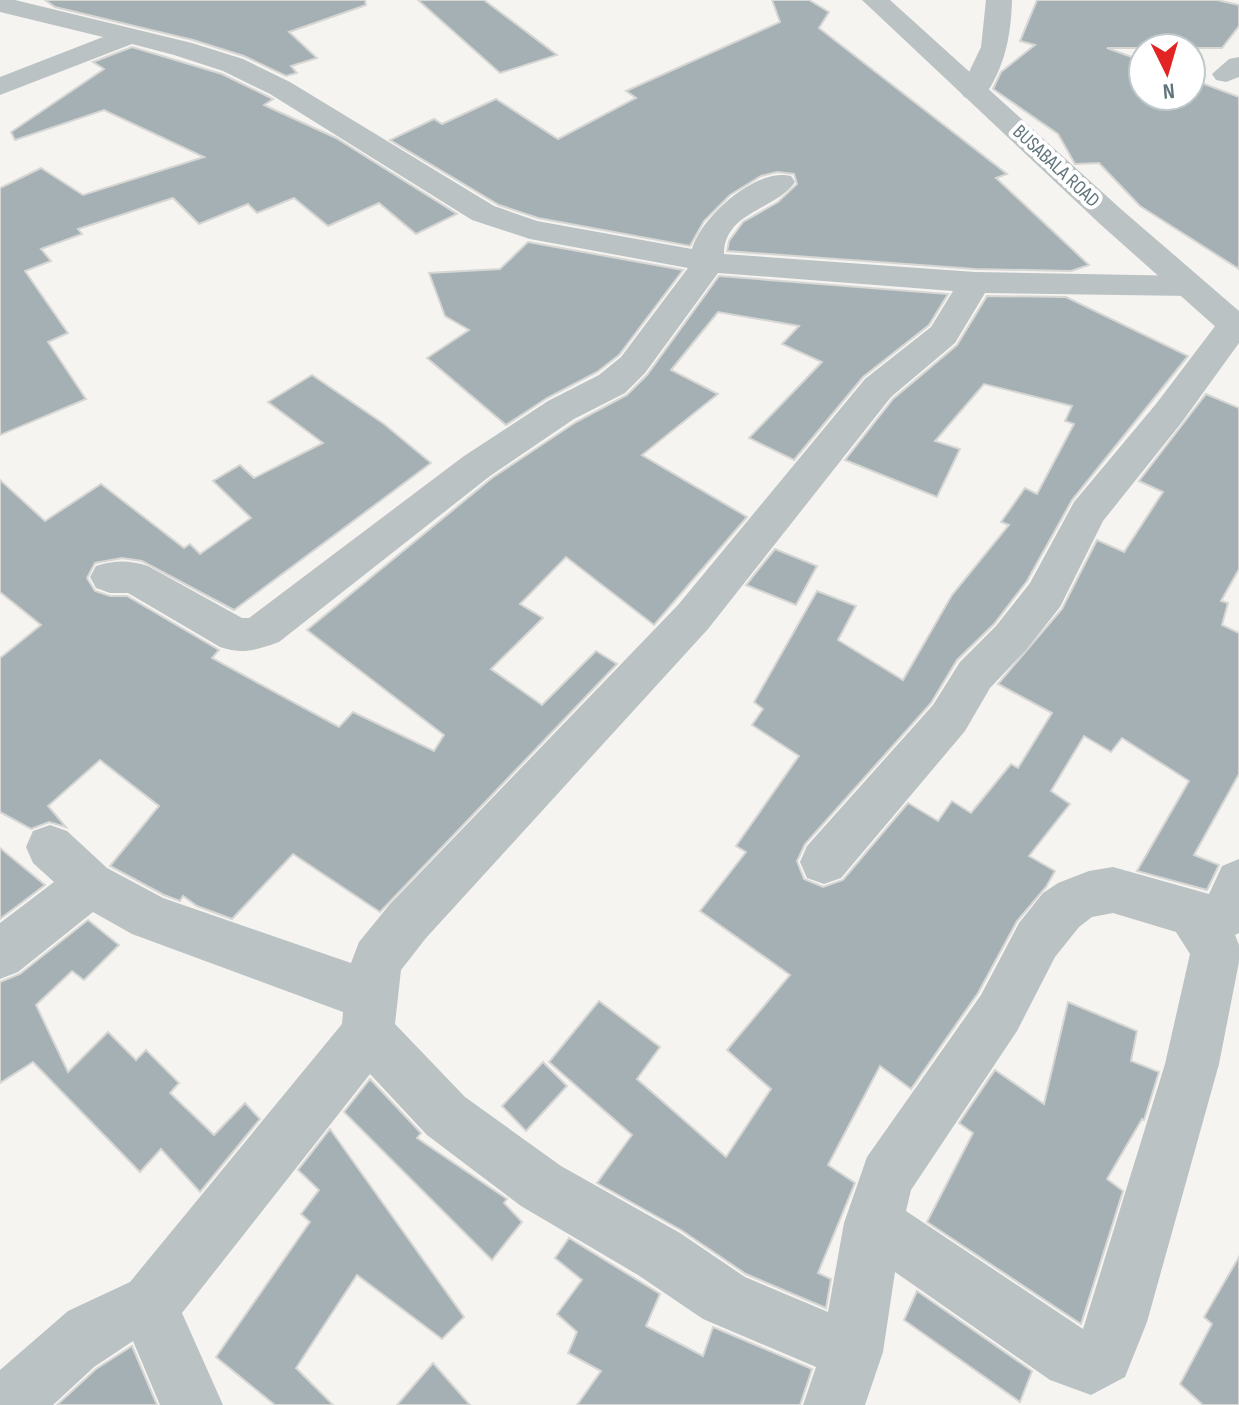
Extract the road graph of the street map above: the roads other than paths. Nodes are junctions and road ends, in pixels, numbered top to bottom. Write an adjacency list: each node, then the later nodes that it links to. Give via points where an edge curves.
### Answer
1 (875, 0): 6 (street, BUSABALA ROAD)
2 (999, 0): 6 (street, via 998,38)
3 (0, 4): 4 (street)
4 (130, 36): 5 (street); 8 (street, via 233,65 280,88 483,213 530,229)
5 (0, 87)
6 (974, 91): 10 (street, BUSABALA ROAD)
7 (780, 182): 8 (street, via 723,219 710,236)
8 (709, 263): 9 (street); 12 (street, via 633,365 612,384 561,410 477,466 264,630 235,635 134,577)
9 (975, 282): 10 (street); 18 (street, via 943,335 878,388 693,617 408,921 377,960)
10 (1190, 286): 11 (street, BUSABALA ROAD)
11 (1236, 327): 14 (street, via 1088,512 1045,595 975,675 949,718)
12 (110, 577)
13 (50, 847): 15 (street)
14 (824, 862)
15 (90, 884): 17 (street); 18 (street, via 150,917)
16 (1215, 896): 19 (street, via 1113,890 1089,894 1061,910 1037,940 999,1013 887,1177); 19 (street, via 1216,950 1208,992 1158,1186 1103,1355 1091,1364 1072,1358)
17 (0, 954)
18 (369, 1015): 20 (street); 21 (street, via 446,1116 541,1186 724,1298)
19 (873, 1223): 21 (street)
20 (148, 1307): 22 (street, via 121,1313 83,1336); 23 (street)
21 (852, 1352): 24 (street)
22 (8, 1405)
23 (192, 1405)
24 (834, 1405)

